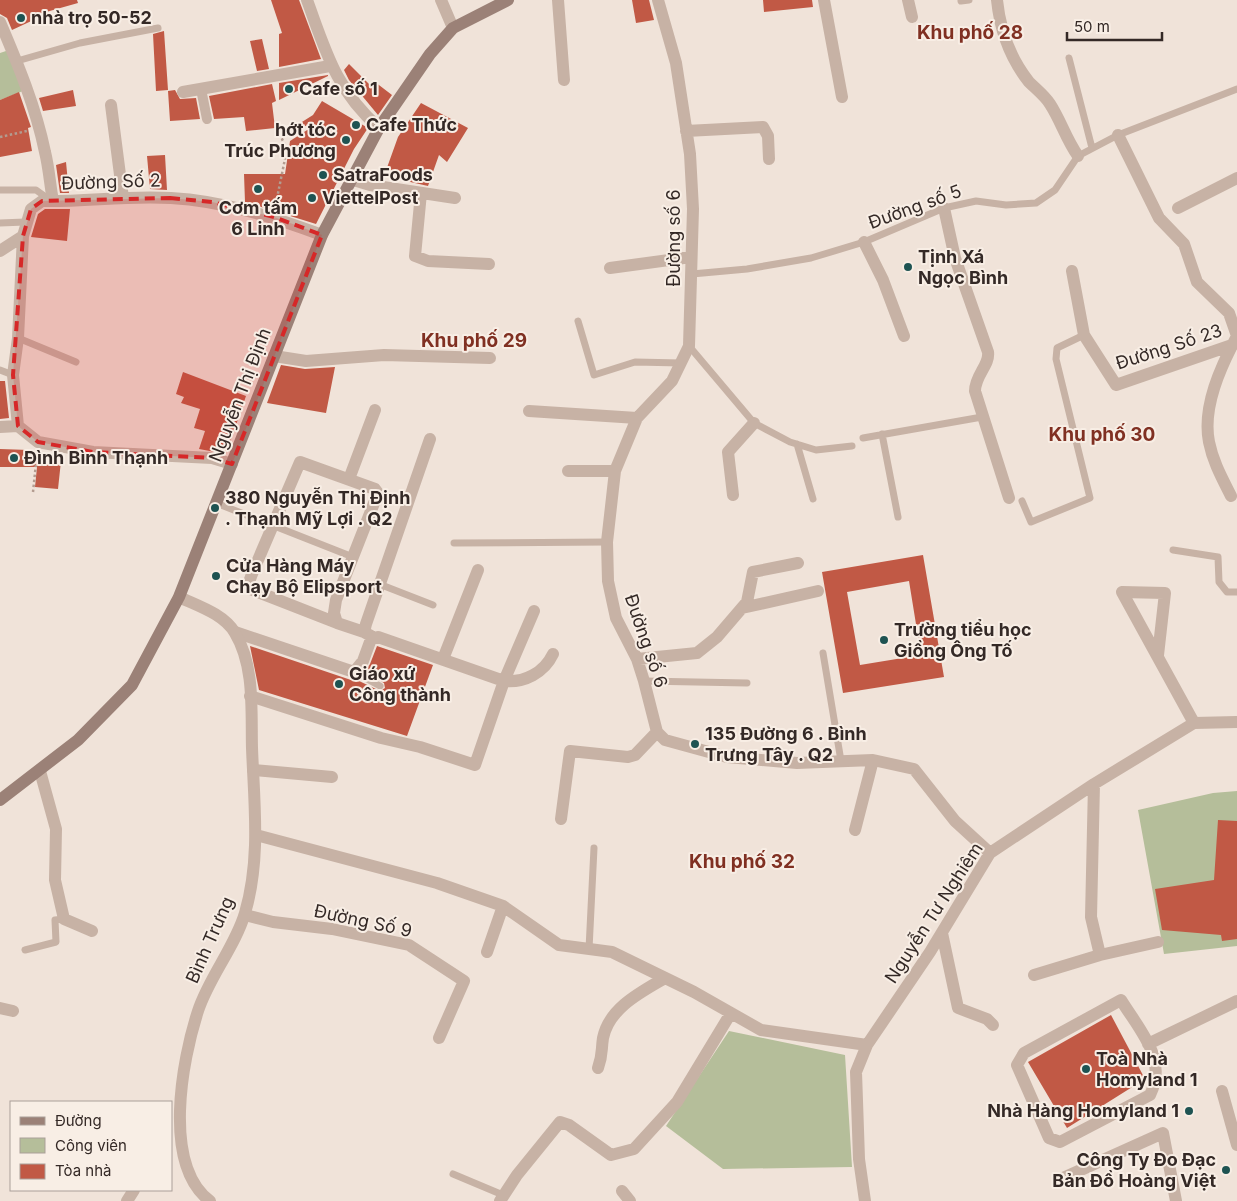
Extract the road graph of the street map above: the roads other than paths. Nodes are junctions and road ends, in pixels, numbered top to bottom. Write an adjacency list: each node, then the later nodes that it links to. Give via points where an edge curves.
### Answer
1 (307, 0): 15 (street)
2 (441, 0): 12 (street)
3 (508, 0): 12 (main road, Nguyễn Thị Định)
4 (558, 0): 16 (street)
5 (658, 0): 24 (street, Đường số 6, via 676,63)
6 (824, 0): 20 (street)
7 (908, 0): 9 (street)
8 (997, 0): 27 (street, via 999,21 1012,58 1050,104)
9 (912, 17)
10 (0, 22): 14 (street, Đường Số 2)
11 (158, 28): 14 (lane, via 80,43)
12 (453, 28): 23 (main road, Nguyễn Thị Định, via 430,54)
13 (1069, 58): 26 (lane)
14 (17, 61): 35 (street, Đường Số 2, via 45,152)
15 (330, 66): 17 (street); 23 (street, via 359,111)
16 (564, 80)
17 (201, 89): 19 (street); 22 (street)
18 (1237, 89): 25 (lane, Đường số 5)
19 (183, 92)
20 (842, 97)
21 (111, 104): 33 (street)
22 (207, 119)
23 (379, 128): 30 (main road, Nguyễn Thị Định)
24 (686, 131): 28 (street, via 763,127 768,136); 44 (street, Đường số 6, via 693,209)
25 (1118, 135): 26 (lane, Đường số 5); 53 (street, via 1159,218 1184,244 1197,282 1229,314 1237,336)
26 (1092, 148): 27 (lane, Đường số 5)
27 (1078, 156): 36 (lane, Đường số 5, via 1055,190 1036,203 1006,205 976,200)
28 (769, 159)
29 (1237, 178): 37 (street)
30 (350, 179): 32 (street); 40 (main road, Nguyễn Thị Định)
31 (0, 190): 35 (lane, via 36,190)
32 (421, 193): 34 (street); 45 (street, via 415,256 428,261)
33 (123, 198): 35 (street, Đường Số 2); 40 (street, Đường Số 2, via 212,202 274,217)
34 (456, 198)
35 (53, 201): 38 (street, via 42,201 31,209)
36 (944, 208): 42 (lane, Đường số 5); 63 (street, via 956,258 988,352 988,361 975,384)
37 (1178, 208)
38 (25, 222): 39 (lane); 41 (street)
39 (0, 223)
40 (322, 235): 55 (main road, Nguyễn Thị Định)
41 (23, 236): 43 (street); 52 (street)
42 (864, 242): 48 (lane, Đường số 5, via 811,258); 51 (street, via 883,280)
43 (0, 251)
44 (691, 257): 46 (street); 48 (street, Đường số 6)
45 (489, 264)
46 (610, 268)
47 (1072, 271): 50 (street, Đường Số 23)
48 (692, 274): 54 (street, Đường số 6)
49 (578, 321): 58 (lane, via 594,375 635,362)
50 (1084, 334): 53 (street, Đường Số 23, via 1116,385); 81 (lane, via 1057,348 1056,359 1090,498 1031,522)
51 (904, 336)
52 (18, 338): 57 (lane); 60 (street)
53 (1234, 344): 78 (street, via 1218,378 1209,411 1209,441 1217,469)
54 (689, 346): 58 (street, Đường số 6); 65 (lane)
55 (274, 356): 56 (street, via 306,361 384,355); 73 (main road, Nguyễn Thị Định)
56 (490, 358)
57 (76, 362)
58 (681, 363): 64 (street, Đường số 6, via 672,380)
59 (0, 370): 60 (lane)
60 (13, 375): 66 (street)
61 (375, 410): 76 (street)
62 (529, 411): 64 (street)
63 (982, 417): 68 (lane); 79 (street)
64 (637, 418): 75 (street, Đường số 6)
65 (754, 424): 71 (lane); 77 (street, via 728,452)
66 (18, 426): 67 (street); 73 (street, via 38,442 93,452 212,458)
67 (0, 427)
68 (882, 434): 69 (lane); 83 (lane)
69 (863, 438)
70 (430, 439): 91 (street)
71 (797, 444): 72 (lane, via 816,450); 80 (lane)
72 (852, 446)
73 (232, 464): 82 (main road, Nguyễn Thị Định)
74 (568, 470): 75 (street)
75 (615, 471): 85 (street, Đường số 6)
76 (349, 479): 84 (street, via 300,462); 88 (street, via 375,489 378,494)
77 (732, 495)
78 (1231, 496)
79 (1008, 498)
80 (813, 499)
81 (1022, 501)
82 (216, 504): 84 (lane); 94 (main road, Nguyễn Thị Định)
83 (898, 517)
84 (272, 526): 88 (lane); 98 (street, via 249,582 250,589)
85 (607, 542): 86 (lane); 105 (street, Đường số 6, via 608,581 616,618)
86 (454, 543)
87 (1173, 550): 93 (lane, via 1218,557 1219,582 1227,592)
88 (353, 557): 98 (street, via 336,600 334,614)
89 (798, 563): 96 (street, via 752,572 748,602)
90 (478, 570): 104 (street)
91 (379, 584): 95 (lane); 100 (street)
92 (818, 591): 96 (street)
93 (1237, 592)
94 (179, 597): 99 (street, Bình Trưng, via 228,623); 118 (main road, Nguyễn Thị Định, via 132,685 78,740)
95 (433, 604)
96 (742, 608): 105 (street, via 717,637 697,653)
97 (534, 611): 107 (street)
98 (338, 624): 100 (street)
99 (235, 632): 106 (street); 111 (street, Bình Trưng, via 248,668)
100 (369, 635): 104 (street); 106 (street, via 363,661)
101 (823, 653): 116 (lane)
102 (553, 654): 107 (street, via 545,667 534,675 513,682)
103 (1158, 654): 103 (street, via 1165,593 1122,592 1153,647); 113 (street)
104 (443, 659): 107 (street)
105 (637, 659): 108 (street, Đường số 6)
106 (354, 672): 110 (lane)
107 (504, 681): 111 (street, via 475,765)
108 (644, 681): 109 (lane); 114 (street, Đường số 6)
109 (747, 683)
110 (380, 686)
111 (250, 696): 117 (street, Bình Trưng)
112 (1237, 722): 113 (street)
113 (1194, 723): 120 (street, Nguyễn Tư Nghiêm)
114 (657, 732): 116 (street, via 665,740 727,757 797,763); 122 (street, via 635,755 628,757 570,751)
115 (873, 760): 116 (street); 123 (street); 126 (street, via 914,769 955,821)
116 (841, 761)
117 (253, 770): 119 (street); 124 (street, Bình Trưng)
118 (40, 771): 121 (main road, Nguyễn Thị Định); 129 (street, via 56,829 55,880)
119 (332, 777)
120 (1094, 784): 126 (street, Nguyễn Tư Nghiêm); 136 (street, via 1091,917)
121 (0, 800)
122 (561, 819)
123 (855, 830)
124 (256, 835): 127 (street, via 437,883); 128 (street, Bình Trưng)
125 (594, 848): 133 (lane)
126 (990, 853): 131 (street, Nguyễn Tư Nghiêm)
127 (504, 906): 133 (street, via 559,944); 135 (street)
128 (244, 914): 142 (street, Đường Số 9, via 273,922 332,929 409,945 464,981); 147 (street, Bình Trưng, via 198,1011 183,1074)
129 (64, 919): 130 (street); 134 (lane, via 55,920 56,942)
130 (92, 931)
131 (942, 933): 141 (street, via 958,1008 987,1019); 144 (street, Nguyễn Tư Nghiêm)
132 (1158, 942): 136 (street)
133 (590, 949): 138 (street, via 612,952)
134 (25, 950)
135 (487, 952)
136 (1100, 955): 137 (street)
137 (1034, 975)
138 (665, 978): 140 (street); 145 (street, via 638,994 612,1016 603,1038)
139 (1237, 1001): 143 (street)
140 (732, 1013): 144 (street, via 761,1030); 151 (street, via 677,1102 634,1149 611,1155 569,1124 560,1122)
141 (993, 1025)
142 (439, 1038)
143 (1148, 1044): 143 (street, via 1121,1000 1024,1053 1017,1064 1049,1138 1060,1142 1150,1095 1157,1064)
144 (867, 1045): 153 (street, Nguyễn Tư Nghiêm, via 856,1072 859,1159)
145 (598, 1068)
146 (1222, 1091): 148 (street)
147 (176, 1131): 152 (street, Bình Trưng, via 186,1168)
148 (1237, 1145)
149 (453, 1174): 151 (lane)
150 (1063, 1178): 154 (street, via 1163,1133)
151 (501, 1198)
152 (210, 1201)
153 (865, 1201)
154 (1176, 1201)

